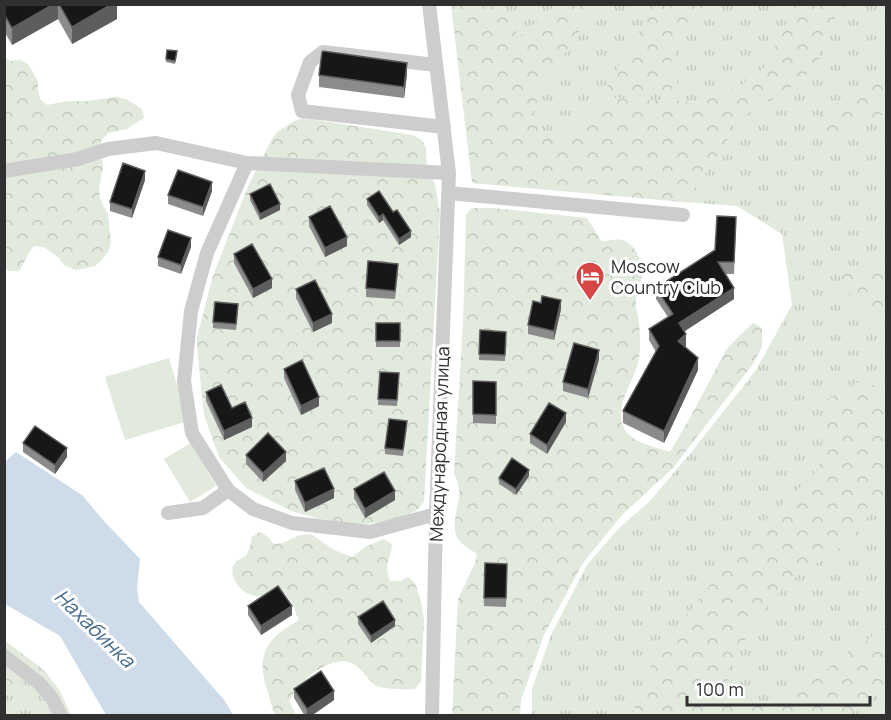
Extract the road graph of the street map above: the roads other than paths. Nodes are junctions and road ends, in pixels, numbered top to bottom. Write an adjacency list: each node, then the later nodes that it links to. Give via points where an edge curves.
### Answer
1 (429, 4): 2 (street, Международная улица)
2 (436, 65): 3 (street, Международная улица); 3 (street, via 323,52 310,62 298,95 302,111)
3 (444, 127): 6 (street, Международная улица)
4 (248, 163): 5 (street, via 156,143); 6 (street); 9 (street, via 207,253 191,311 184,381 192,433)
5 (4, 171)
6 (449, 173): 7 (street, Международная улица)
7 (449, 193): 8 (street); 11 (street, Международная улица)
8 (683, 215)
9 (228, 490): 10 (street, via 204,508); 11 (street, via 253,509 292,523 370,532)
10 (168, 513)
11 (436, 514): 14 (street, Международная улица)
12 (4, 656): 13 (street, via 39,683)
13 (61, 716)
14 (432, 716)

